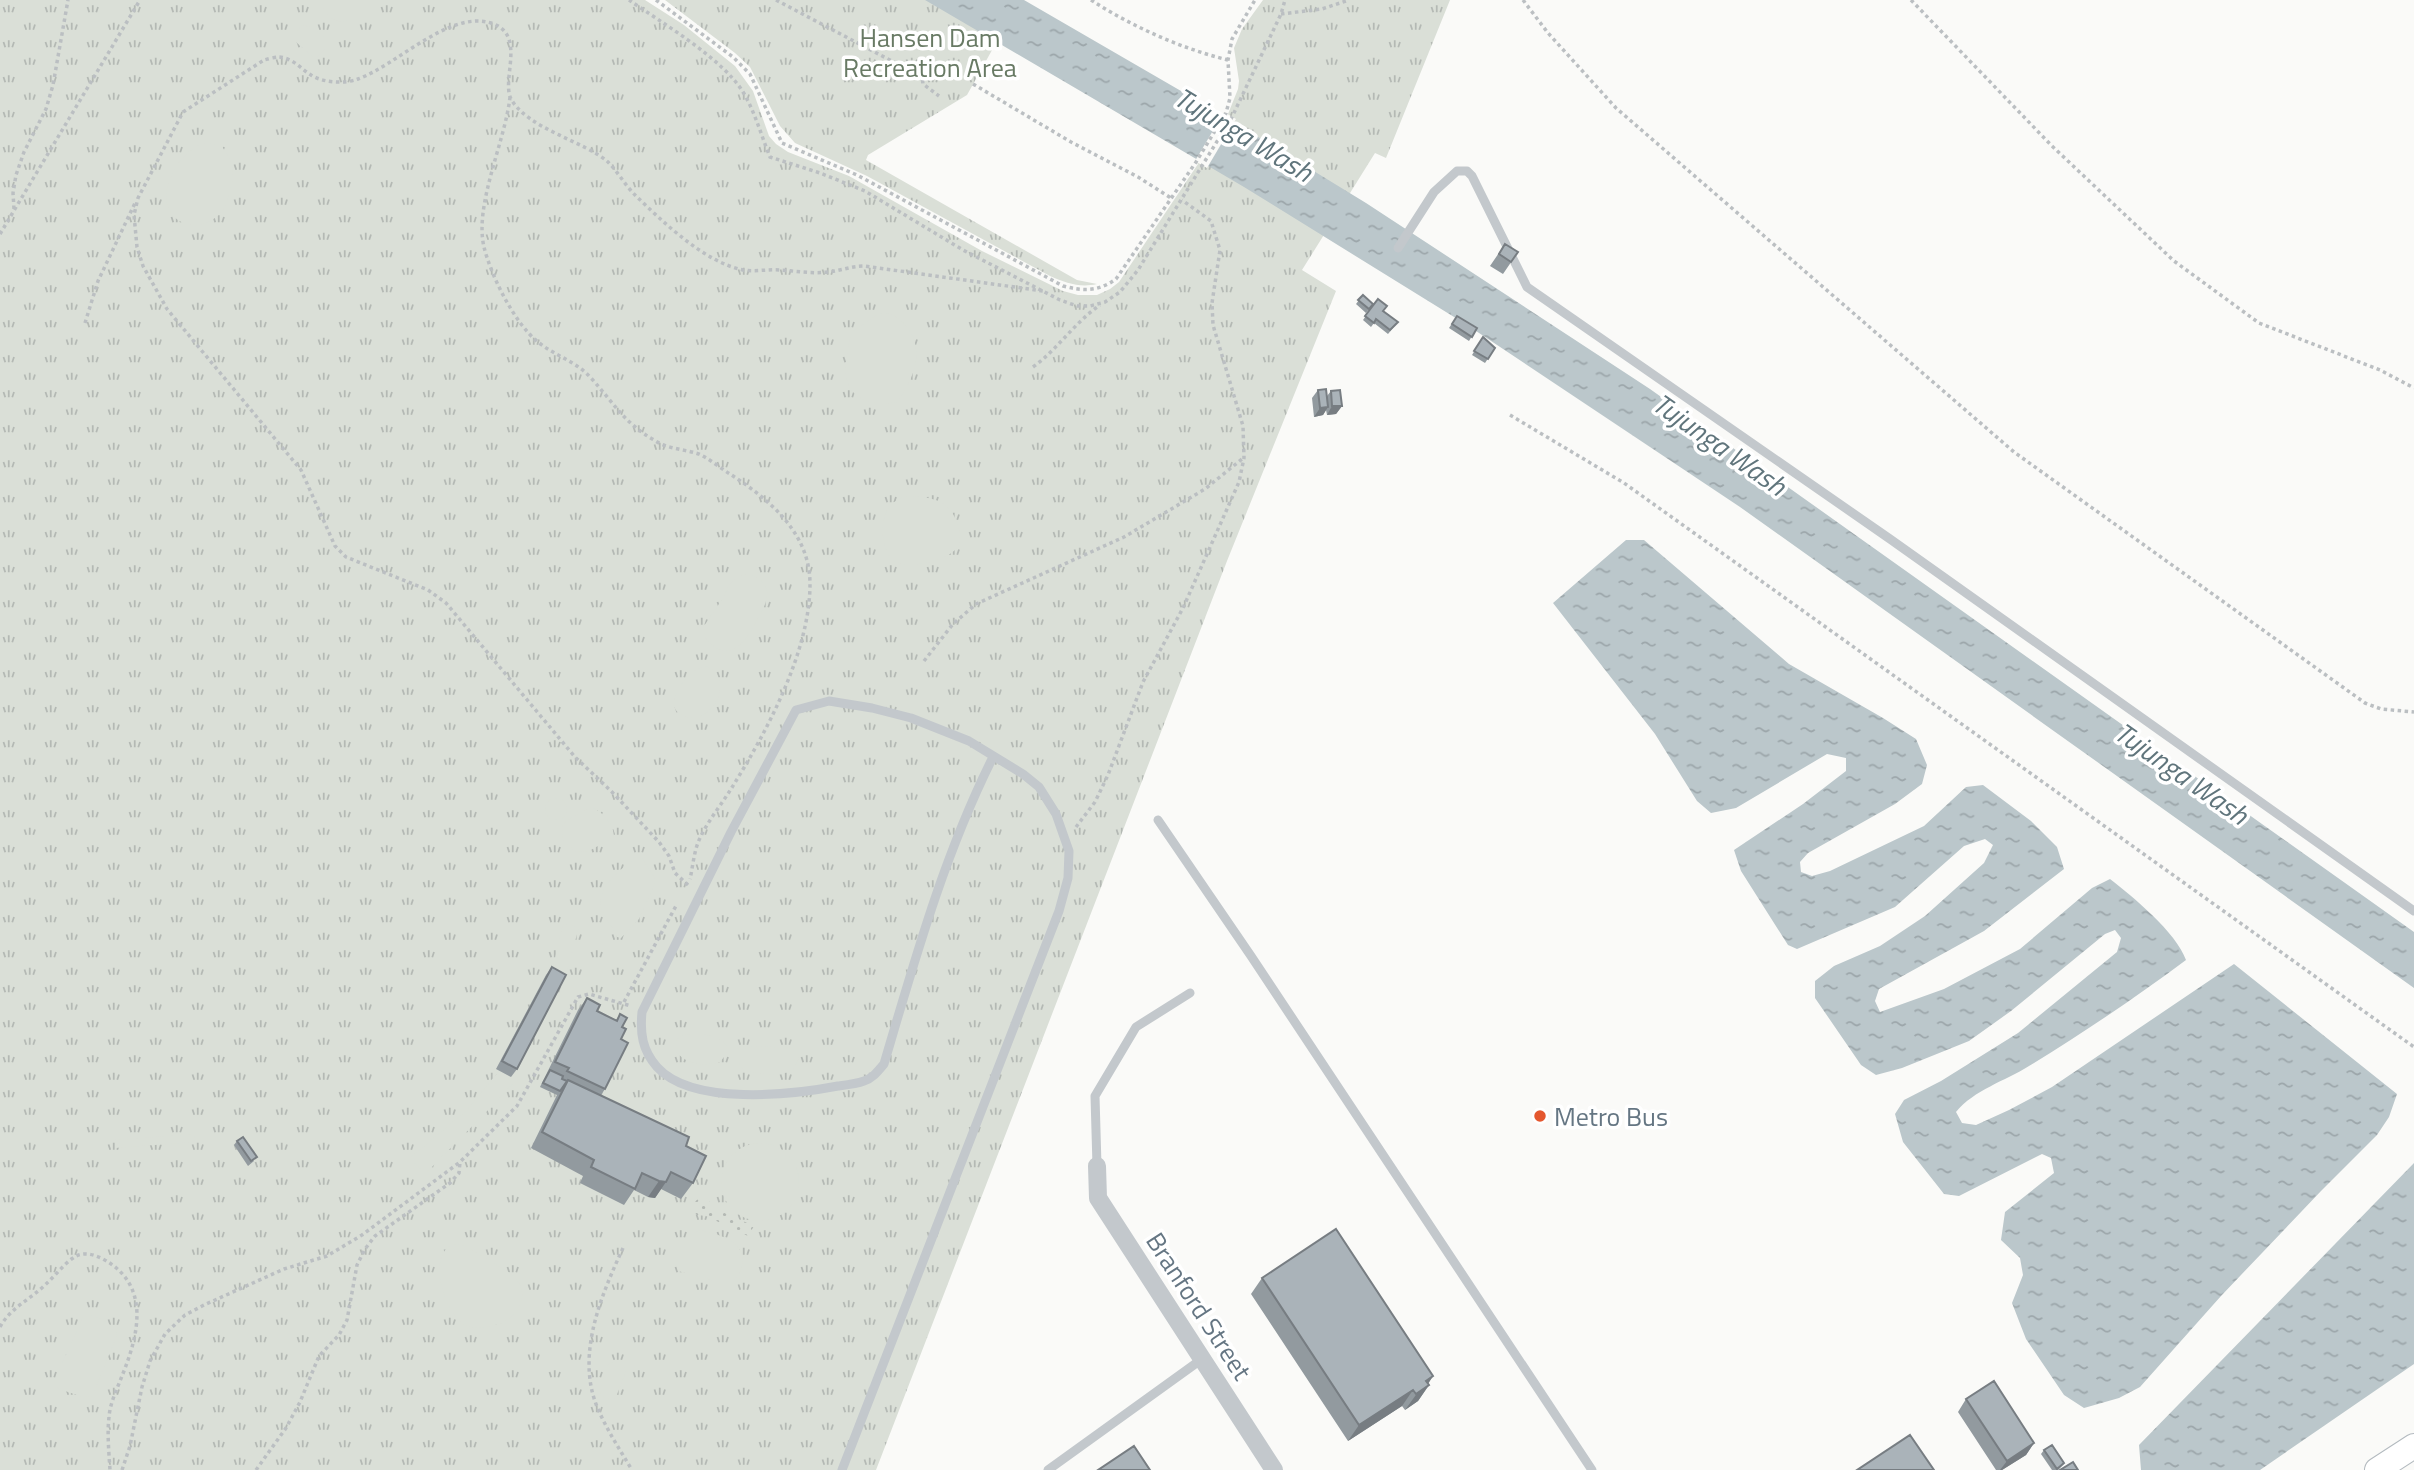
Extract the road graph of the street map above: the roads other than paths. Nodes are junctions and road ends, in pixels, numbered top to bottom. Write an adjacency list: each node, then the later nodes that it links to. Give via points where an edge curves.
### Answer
1 (1398, 248): 4 (lane, via 1434,192 1457,171 1466,171 1527,287)
2 (993, 757): 2 (lane, via 957,736 872,708 829,701 796,710 642,1012 640,1035 658,1068 681,1083 750,1095 797,1094 876,1075 884,1064 927,917 970,803); 9 (lane, via 1039,787 1056,814 1069,851 1068,878)
3 (1158, 820): 12 (lane)
4 (2414, 911)
5 (1190, 993): 6 (lane, via 1136,1027 1095,1096)
6 (1097, 1166): 7 (street, Branford Street, via 1098,1198)
7 (1202, 1359): 10 (lane); 11 (street, Branford Street)
8 (2414, 1446): 13 (main road)
9 (842, 1470)
10 (1048, 1470)
11 (1274, 1470)
12 (1592, 1470)
13 (2377, 1470)

